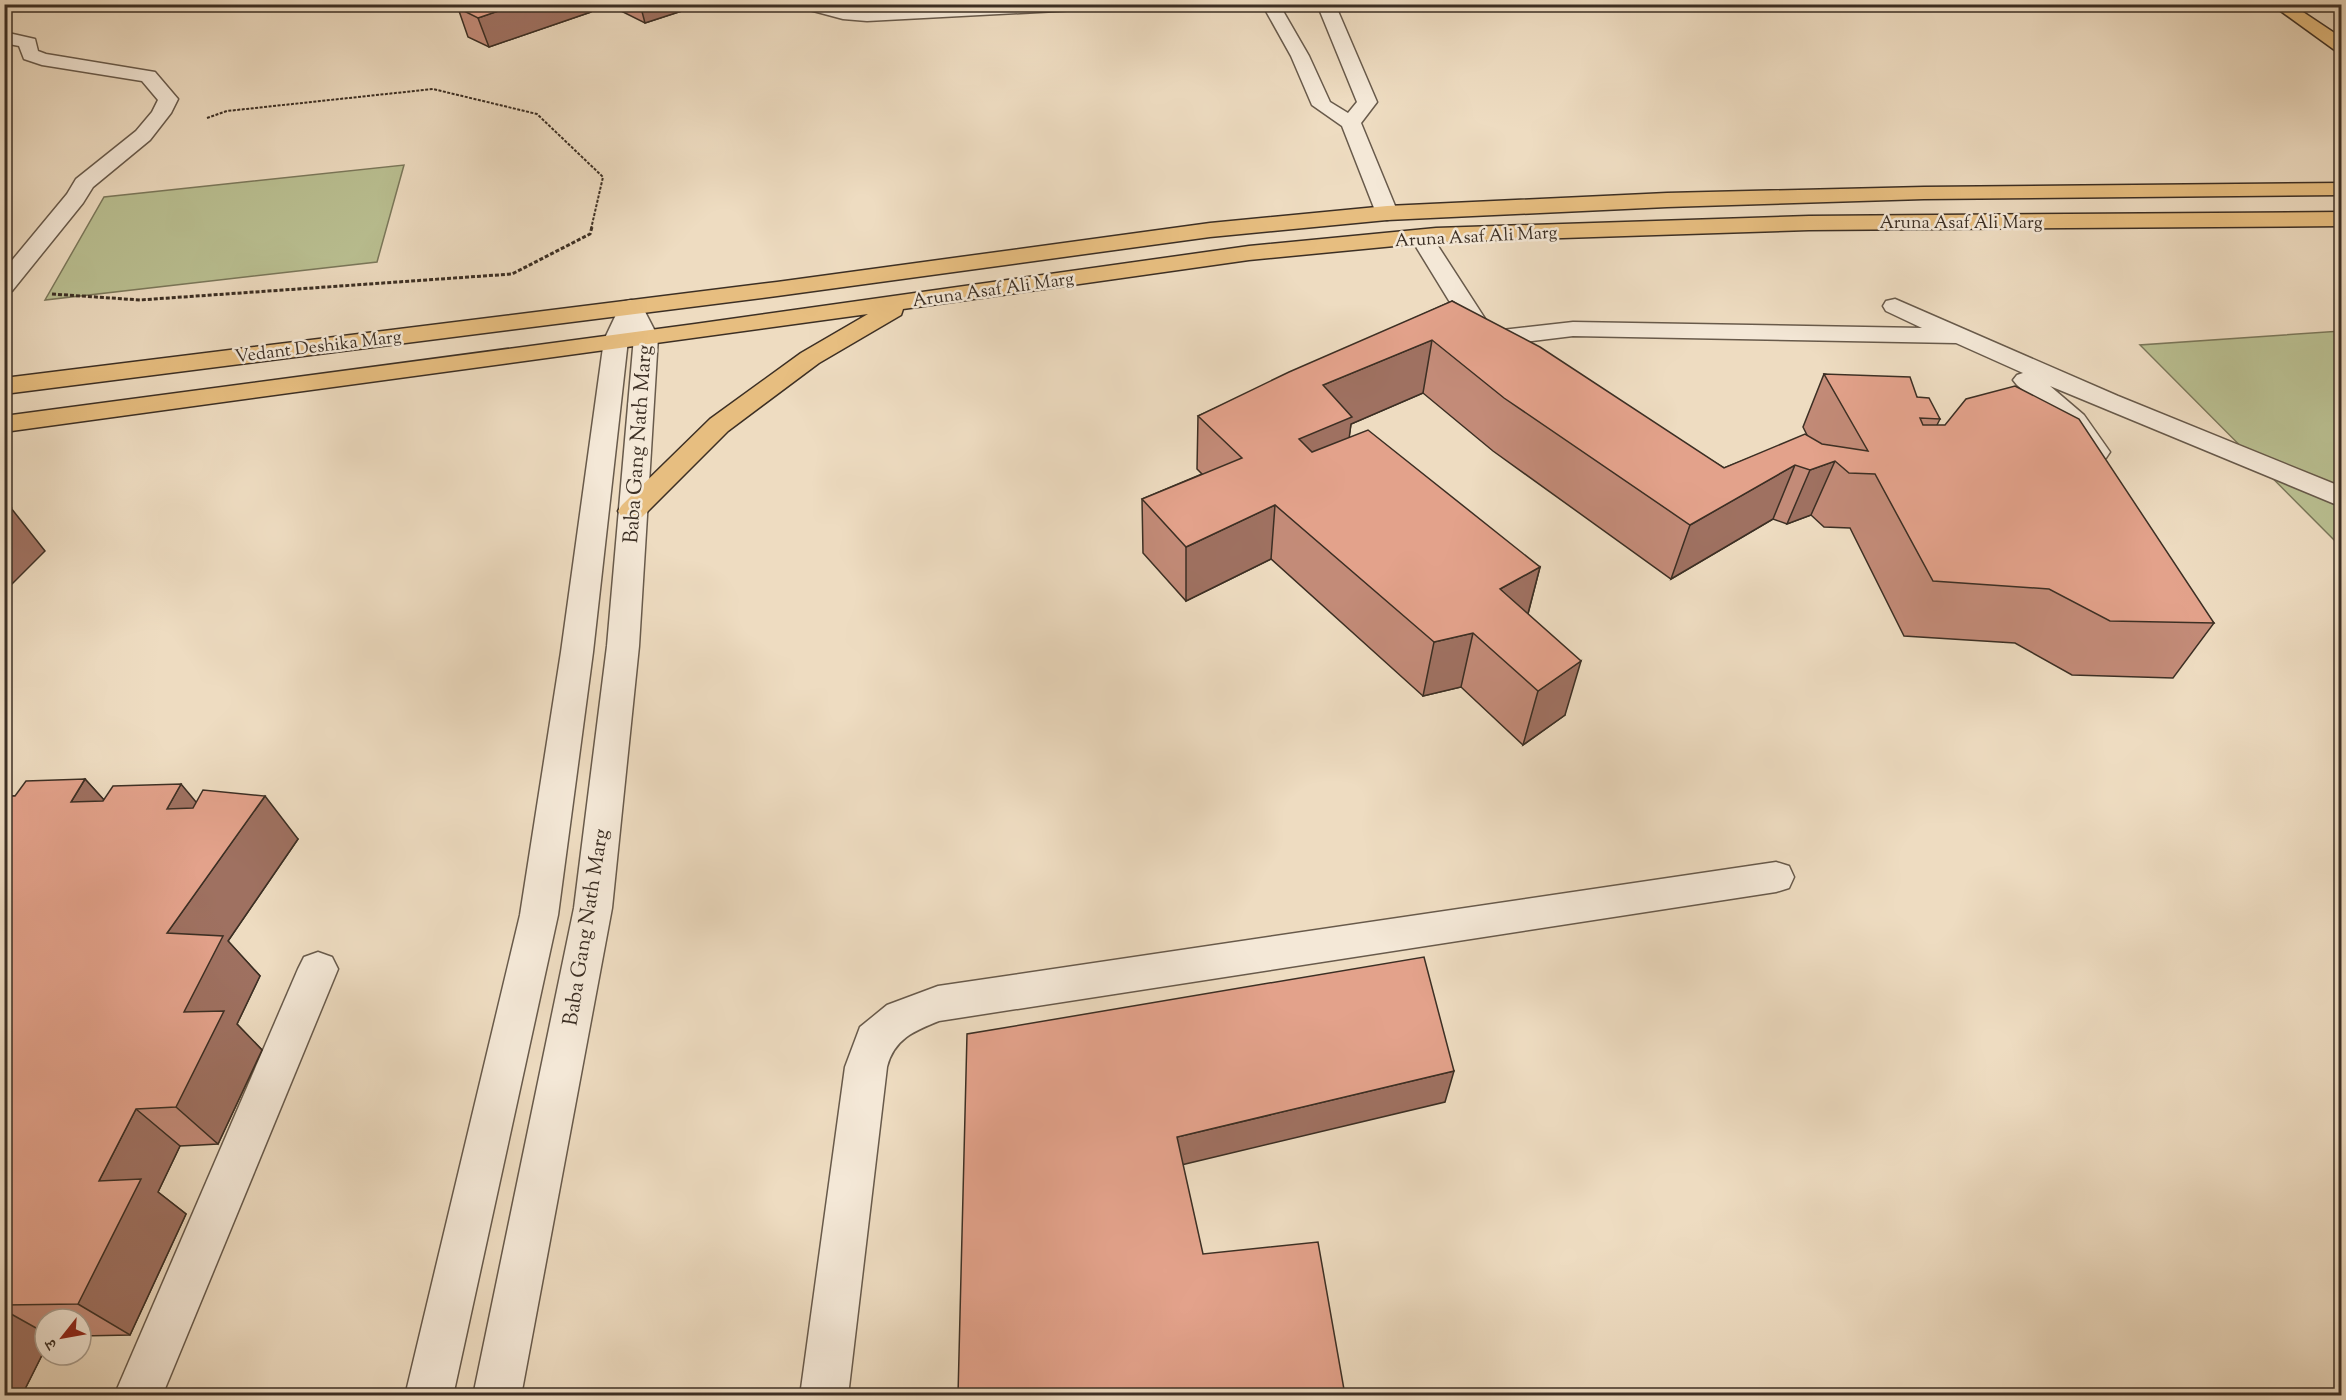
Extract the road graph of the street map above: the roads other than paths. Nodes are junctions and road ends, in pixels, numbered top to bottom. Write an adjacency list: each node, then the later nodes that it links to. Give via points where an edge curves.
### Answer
1 (808, 4): 2 (street, via 867,16)
2 (1095, 4)
3 (1270, 4): 8 (street, via 1322,105)
4 (1326, 4): 8 (street, via 1367,102)
5 (2279, 4): 7 (main road)
6 (4, 37): 13 (street, via 29,43 31,55 42,59 148,76 168,99 163,114 140,139 83,184)
7 (2342, 47)
8 (1352, 123): 10 (street)
9 (2342, 189): 10 (main road, Aruna Asaf Ali Marg, via 1702,199)
10 (1387, 213): 16 (main road, Aruna Asaf Ali Marg, via 1210,230)
11 (2342, 219): 12 (main road, Aruna Asaf Ali Marg, via 1809,223)
12 (1420, 237): 14 (main road, Aruna Asaf Ali Marg, via 1249,252); 18 (street)
13 (4, 286)
14 (907, 301): 16 (main road, Aruna Asaf Ali Marg); 24 (main road, via 810,358 719,425)
15 (1895, 306): 17 (street)
16 (631, 328): 20 (main road, Vedant Deshika Marg); 21 (main road, Vedant Deshika Marg); 24 (street, Baba Gang Nath Marg); 28 (street, Baba Gang Nath Marg, via 539,915)
17 (1960, 336): 18 (street, via 1573,329); 22 (street, via 2063,407 2092,443); 23 (street)
18 (1485, 339): 19 (street)
19 (1449, 348)
20 (4, 386)
21 (4, 424)
22 (2105, 472)
23 (2342, 498)
24 (632, 511): 29 (street, Baba Gang Nath Marg, via 623,646 593,908)
25 (1776, 877): 30 (street, via 938,1004 901,1018 874,1040 866,1067)
26 (318, 969): 27 (street)
27 (138, 1395)
28 (429, 1395)
29 (497, 1395)
30 (824, 1395)

